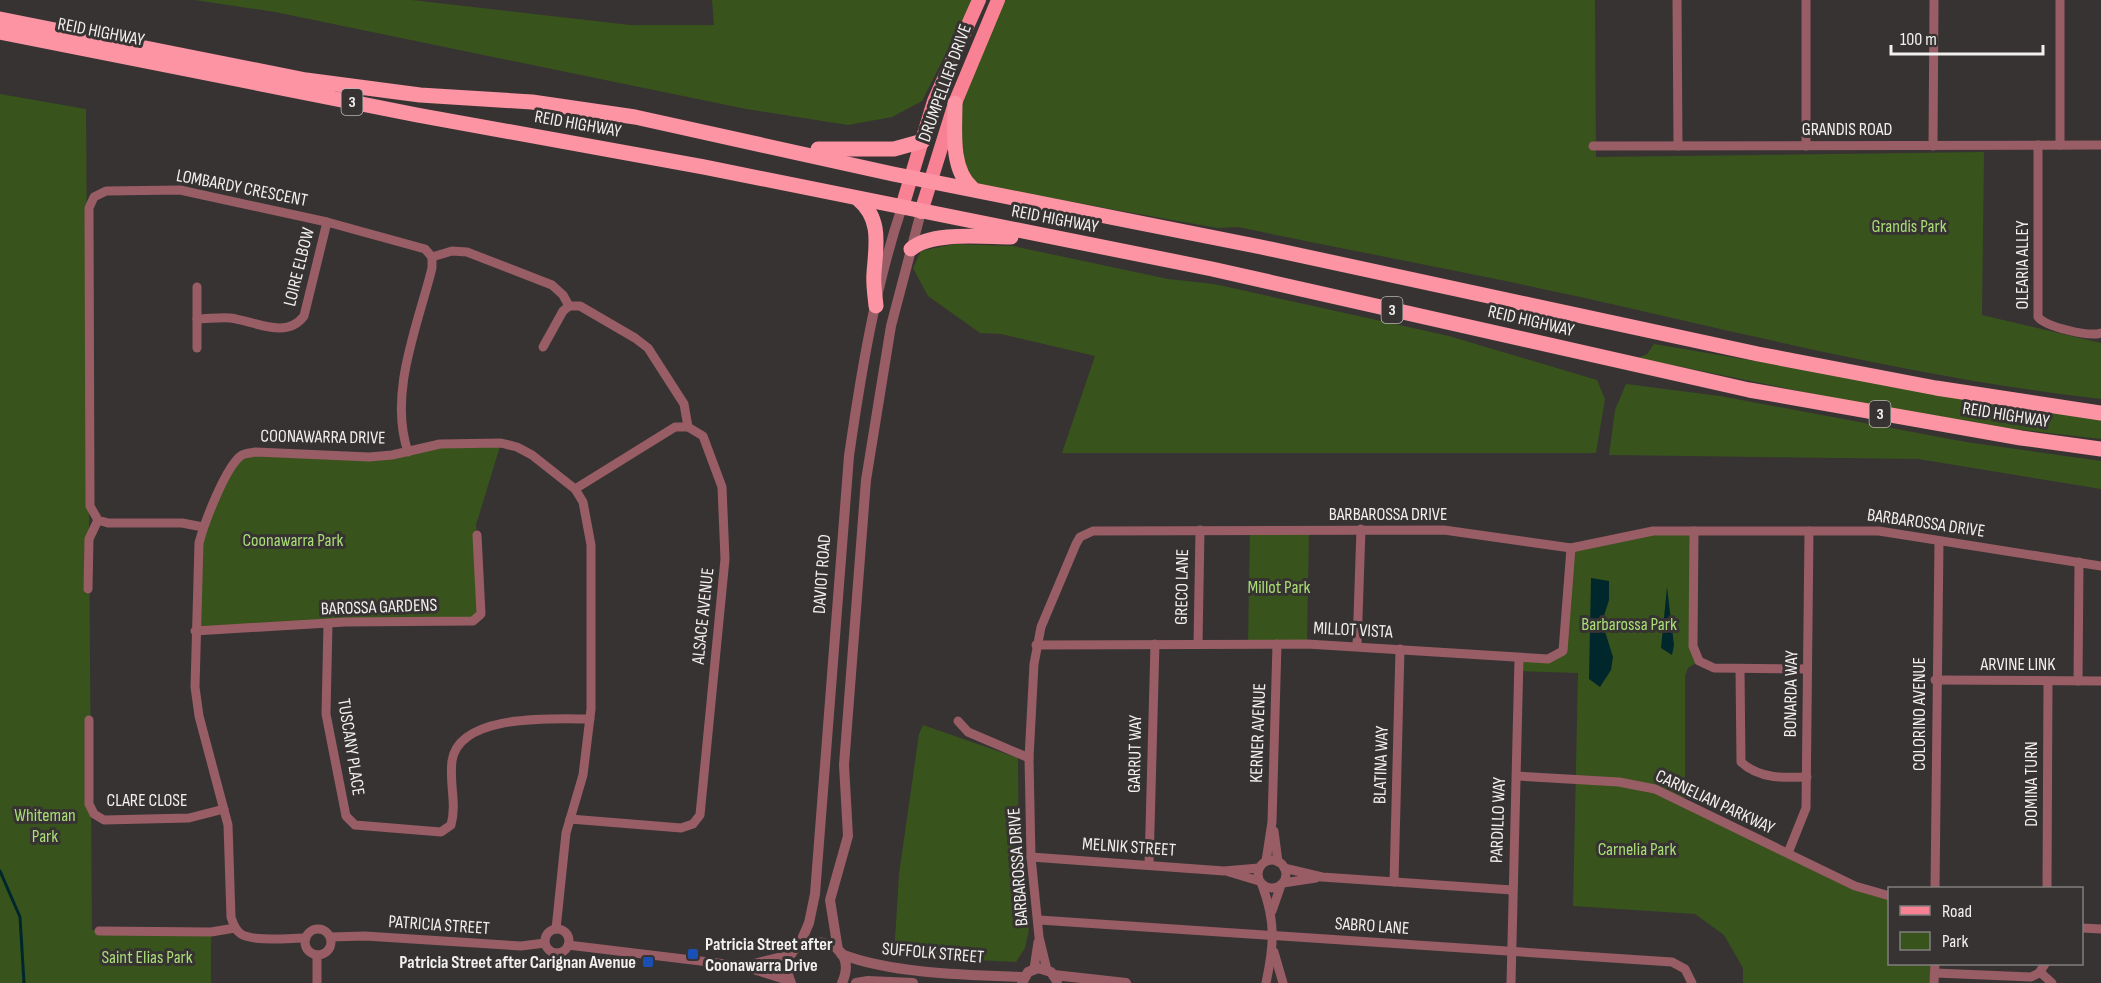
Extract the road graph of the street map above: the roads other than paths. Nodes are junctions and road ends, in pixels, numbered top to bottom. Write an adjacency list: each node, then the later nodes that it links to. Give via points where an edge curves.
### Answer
1 (979, 0): 11 (main road, DRUMPELLIER DRIVE, via 934,101)
2 (998, 0): 9 (main road, DRUMPELLIER DRIVE)
3 (1677, 0): 16 (street)
4 (1806, 0): 17 (street)
5 (1934, 0): 18 (street)
6 (2060, 0): 13 (street)
7 (0, 20): 10 (highway, REID HIGHWAY / 3, via 306,80 420,95 532,102)
8 (0, 32): 22 (highway, REID HIGHWAY / 3)
9 (955, 103): 20 (main road, DRUMPELLIER DRIVE); 21 (highway, via 958,163 962,177)
10 (635, 117): 11 (highway, via 670,115 820,149 894,149); 19 (highway, REID HIGHWAY / 3)
11 (923, 141): 19 (main road, DRUMPELLIER DRIVE)
12 (2038, 145): 13 (street, GRANDIS ROAD); 18 (street, GRANDIS ROAD); 33 (street, OLEARIA ALLEY, via 2038,317 2045,324 2092,335)
13 (2060, 145): 14 (street, GRANDIS ROAD)
14 (2101, 145)
15 (1593, 146): 16 (street, GRANDIS ROAD)
16 (1678, 146): 17 (street, GRANDIS ROAD)
17 (1806, 146): 18 (street, GRANDIS ROAD)
18 (1933, 146)
19 (912, 177): 20 (highway, REID HIGHWAY / 3); 23 (main road, DRUMPELLIER DRIVE)
20 (930, 181): 21 (highway, REID HIGHWAY / 3); 24 (main road, DRUMPELLIER DRIVE)
21 (972, 188): 36 (highway, REID HIGHWAY / 3, via 1869,376)
22 (858, 199): 23 (highway, REID HIGHWAY / 3); 31 (highway, via 874,221)
23 (903, 207): 24 (highway, REID HIGHWAY / 3); 31 (street, DAVIOT ROAD)
24 (921, 212): 26 (highway, REID HIGHWAY / 3); 27 (street, DAVIOT ROAD)
25 (327, 222): 28 (street, LOMBARDY CRESCENT, via 417,244); 32 (street, LOIRE ELBOW, via 304,316 298,324 280,328 229,318); 41 (street, LOMBARDY CRESCENT, via 180,190 106,191 94,197 89,208 90,506)
26 (1041, 236): 27 (highway, via 939,238 918,243); 38 (highway, REID HIGHWAY / 3, via 1212,269 1841,408)
27 (911, 249): 106 (street, DAVIOT ROAD, via 887,346 866,480 844,765 848,836 830,900)
28 (432, 257): 30 (street, via 452,251 467,252 552,285); 39 (street, via 403,382 403,436)
29 (197, 286): 32 (street)
30 (569, 306): 34 (street); 37 (street, via 580,306 648,348 684,404)
31 (876, 306): 104 (street, DAVIOT ROAD, via 844,493 815,894 809,923)
32 (197, 319): 35 (street)
33 (2101, 333)
34 (543, 347)
35 (197, 348)
36 (2101, 412)
37 (688, 427): 40 (street, via 675,427); 75 (street, ALSACE AVENUE, via 703,436 722,487 725,559 700,815 693,824 681,828)
38 (2101, 449)
39 (408, 452): 40 (street, COONAWARRA DRIVE, via 440,444 501,443 532,455); 42 (street, COONAWARRA DRIVE, via 369,457 243,454)
40 (575, 489): 68 (street, via 583,502 591,544)
41 (98, 520): 42 (street, via 108,524 182,523); 52 (street, via 89,539)
42 (203, 527): 54 (street, COONAWARRA DRIVE)
43 (1361, 529): 44 (street, BARBAROSSA DRIVE); 49 (street, BARBAROSSA DRIVE, via 1464,531); 59 (street)
44 (1200, 530): 56 (street, GRECO LANE); 58 (street, BARBAROSSA DRIVE, via 1085,534 1076,544)
45 (1694, 531): 46 (street, BARBAROSSA DRIVE); 49 (street, BARBAROSSA DRIVE, via 1637,533); 62 (street, via 1693,646 1699,661 1706,666)
46 (1809, 531): 48 (street, BARBAROSSA DRIVE, via 1879,531); 63 (street, BONARDA WAY)
47 (477, 535): 53 (street, BAROSSA GARDENS, via 481,614 473,621)
48 (1939, 541): 50 (street, BARBAROSSA DRIVE); 64 (street, COLORINO AVENUE)
49 (1571, 548): 61 (street, MILLOT VISTA, via 1563,651 1548,659)
50 (2079, 562): 51 (street, BARBAROSSA DRIVE); 66 (street)
51 (2101, 566)
52 (88, 589)
53 (328, 624): 54 (street, BAROSSA GARDENS); 68 (street, TUSCANY PLACE, via 326,714 346,816 355,825 441,832 451,825 454,813 452,761 459,741 471,733 523,720)
54 (195, 631): 74 (street, COONAWARRA DRIVE, via 195,687)
55 (1155, 644): 56 (street, MILLOT VISTA); 58 (street, MILLOT VISTA); 80 (street, GARRUT WAY)
56 (1198, 644): 57 (street, MILLOT VISTA)
57 (1277, 644): 59 (street, MILLOT VISTA); 76 (street, KERNER AVENUE)
58 (1036, 645): 71 (street, BARBAROSSA DRIVE)
59 (1357, 646): 60 (street, MILLOT VISTA)
60 (1401, 649): 61 (street, MILLOT VISTA); 84 (street, BLATINA WAY)
61 (1519, 658): 72 (street, PARDILLO WAY)
62 (1740, 669): 63 (street); 73 (street, via 1741,762 1765,775)
63 (1808, 669): 73 (street, BONARDA WAY)
64 (1935, 680): 65 (street, ARVINE LINK); 87 (street, COLORINO AVENUE)
65 (2048, 681): 66 (street, ARVINE LINK); 88 (street, DOMINA TURN)
66 (2078, 681): 67 (street, ARVINE LINK)
67 (2101, 681)
68 (590, 719): 75 (street, via 584,775)
69 (89, 720): 74 (street, CLARE CLOSE, via 89,804 94,814 104,820 189,818)
70 (958, 721): 71 (street, via 968,732)
71 (1029, 758): 78 (street, BARBAROSSA DRIVE)
72 (1517, 777): 77 (street, CARNELIAN PARKWAY, via 1619,782 1654,789); 89 (street, PARDILLO WAY)
73 (1807, 777): 77 (street, BONARDA WAY, via 1805,813)
74 (224, 809): 93 (street, COONAWARRA DRIVE)
75 (570, 819): 95 (street)
76 (1272, 822): 79 (street, KERNER AVENUE); 81 (street, KERNER AVENUE)
77 (1788, 854): 90 (street, CARNELIAN PARKWAY, via 1855,886)
78 (1031, 857): 80 (street, MELNIK STREET); 92 (street, BARBAROSSA DRIVE)
79 (1263, 864): 81 (street); 82 (street, MELNIK STREET); 85 (street)
80 (1149, 865): 82 (street, MELNIK STREET)
81 (1281, 865): 83 (street); 86 (street, via 1286,875)
82 (1224, 870): 85 (street, MELNIK STREET)
83 (1322, 877): 84 (street); 86 (street)
84 (1394, 882): 89 (street)
85 (1261, 883): 86 (street, via 1272,888); 91 (street)
86 (1282, 884): 91 (street)
87 (1935, 887)
88 (2047, 887)
89 (1512, 890): 107 (street, PARDILLO WAY)
90 (1888, 895)
91 (1272, 911): 98 (street)
92 (1039, 920): 98 (street, SABRO LANE); 100 (street, BARBAROSSA DRIVE)
93 (235, 928): 97 (street, via 211,932); 101 (street, via 254,938)
94 (2083, 928): 96 (street)
95 (556, 929): 102 (street, via 548,933); 103 (street, via 565,932)
96 (2101, 929)
97 (99, 931)
98 (1273, 935): 105 (street); 107 (street, SABRO LANE)
99 (330, 937): 101 (street, via 320,929); 102 (street, PATRICIA STREET, via 521,946); 108 (street, via 329,950)
100 (1040, 937): 112 (street, BARBAROSSA DRIVE); 113 (street, BARBAROSSA DRIVE)
101 (306, 938): 108 (street, via 306,948)
102 (545, 943): 103 (street, via 554,953 562,952)
103 (568, 945): 109 (street)
104 (796, 950): 106 (street, SUFFOLK STREET, via 819,941); 109 (street); 115 (street, DAVIOT ROAD, via 788,967)
105 (1273, 950): 121 (street); 122 (street)
106 (839, 952): 114 (street, SUFFOLK STREET, via 858,961 893,967); 117 (street, DAVIOT ROAD, via 846,969)
107 (1512, 952): 123 (street, PARDILLO WAY); 124 (street, SABRO LANE, via 1672,962 1685,969)
108 (317, 955): 116 (street)
109 (742, 966): 115 (street)
110 (1935, 968): 111 (street, via 2024,977); 125 (street)
111 (2043, 968): 126 (street)
112 (1034, 969): 113 (street); 114 (street)
113 (1053, 976): 120 (street)
114 (1023, 980)
115 (790, 982)
116 (317, 983)
117 (842, 983)
118 (856, 983): 119 (street, SUFFOLK STREET)
119 (913, 983)
120 (1126, 983)
121 (1266, 983)
122 (1282, 983)
123 (1511, 983)
124 (1692, 983)
125 (1934, 983)
126 (2052, 983)

